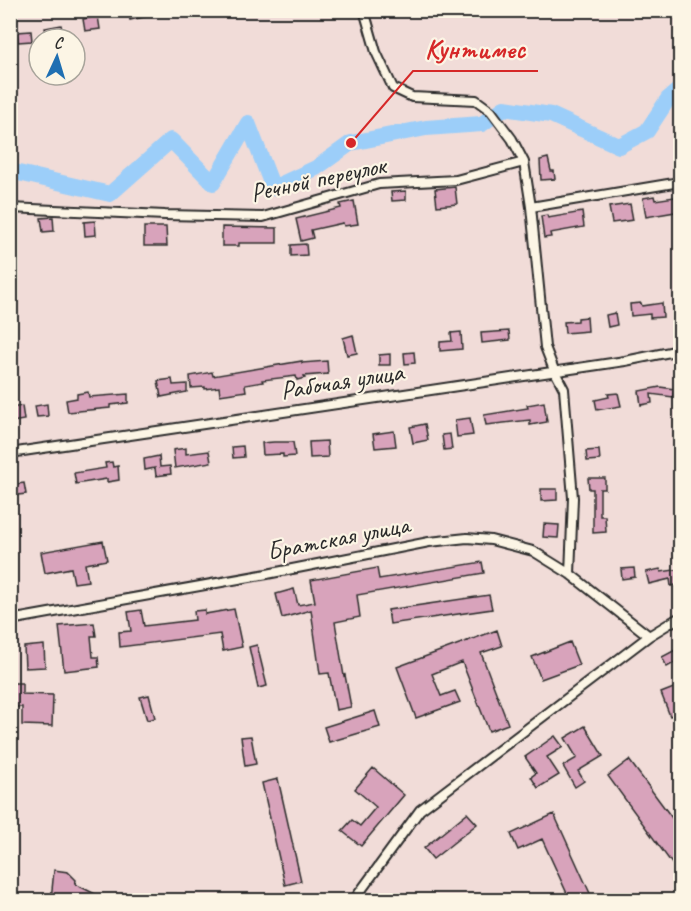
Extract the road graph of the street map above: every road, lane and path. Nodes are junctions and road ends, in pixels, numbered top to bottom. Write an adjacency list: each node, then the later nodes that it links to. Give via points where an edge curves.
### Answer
1 (364, 10): 2 (street, via 376,52 393,88 412,97 476,100 491,111)
2 (524, 162): 4 (street); 5 (street, Речной переулок, via 456,180 379,184 263,217)
3 (681, 182): 4 (street)
4 (531, 207): 7 (street, via 545,347)
5 (10, 208)
6 (681, 350): 7 (street, Рабочая улица)
7 (554, 370): 8 (street, Рабочая улица); 9 (street, via 564,389 573,498)
8 (10, 453)
9 (570, 574): 11 (street, Братская улица, via 533,551 467,538); 12 (street, Братская улица)
10 (681, 617): 12 (street)
11 (10, 620)
12 (649, 636): 13 (street, via 420,810)
13 (354, 900)

